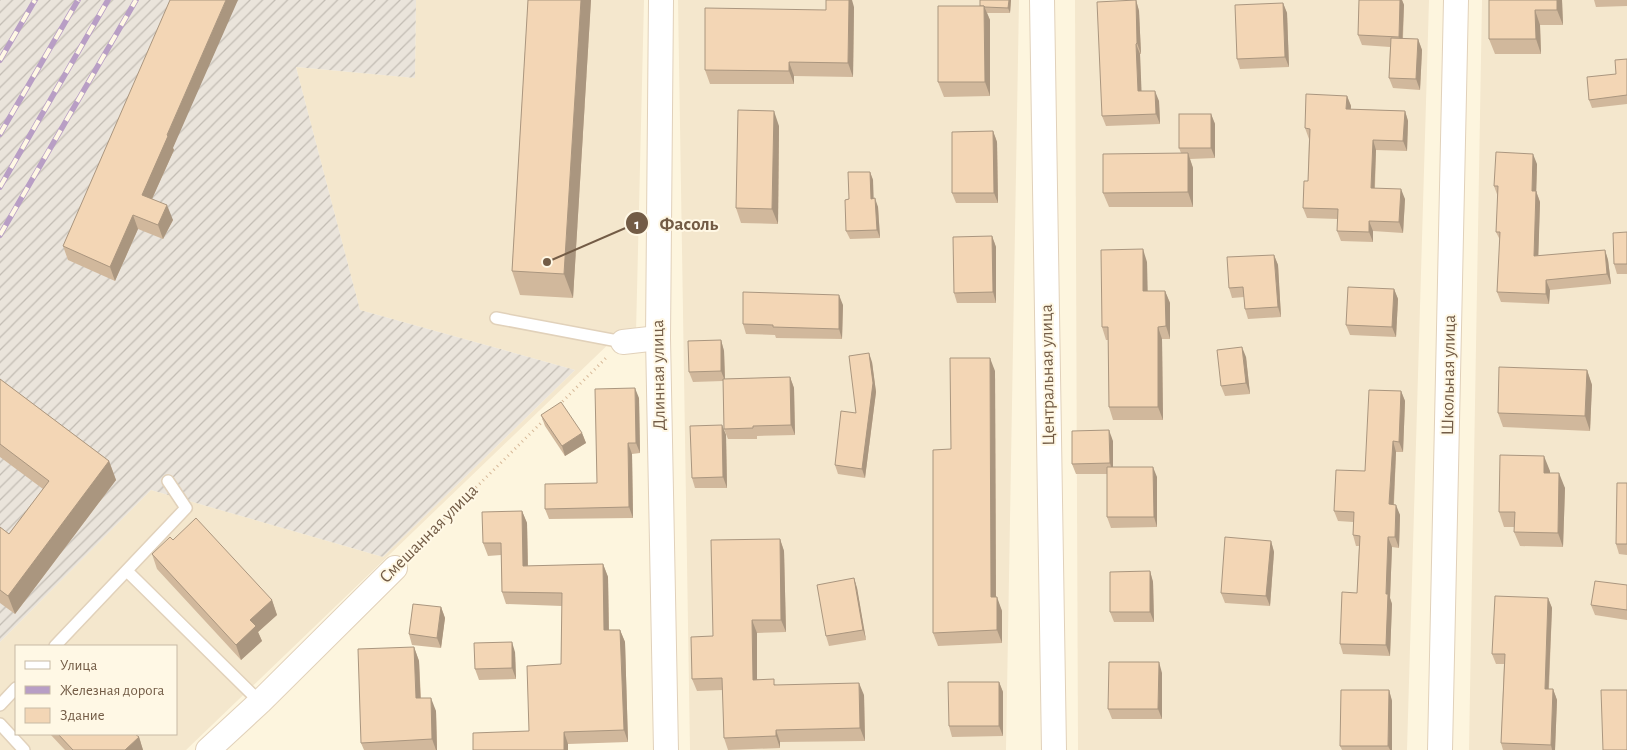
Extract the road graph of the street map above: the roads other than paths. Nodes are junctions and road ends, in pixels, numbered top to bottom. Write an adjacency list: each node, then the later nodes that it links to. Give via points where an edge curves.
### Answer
1 (661, 0): 5 (street, Длинная улица)
2 (1042, 0): 18 (street, Центральная улица)
3 (1456, 0): 19 (street, Школьная улица)
4 (496, 318): 6 (lane)
5 (658, 338): 6 (street); 17 (street, Длинная улица)
6 (623, 342)
7 (168, 481): 9 (lane, via 186,508)
8 (395, 568): 12 (street, Смешанная улица)
9 (126, 571): 10 (lane); 12 (lane)
10 (57, 645)
11 (15, 689): 13 (lane)
12 (260, 702): 16 (street, Смешанная улица)
13 (0, 705)
14 (0, 724): 15 (lane)
15 (24, 750)
16 (208, 750)
17 (666, 750)
18 (1054, 750)
19 (1440, 750)

